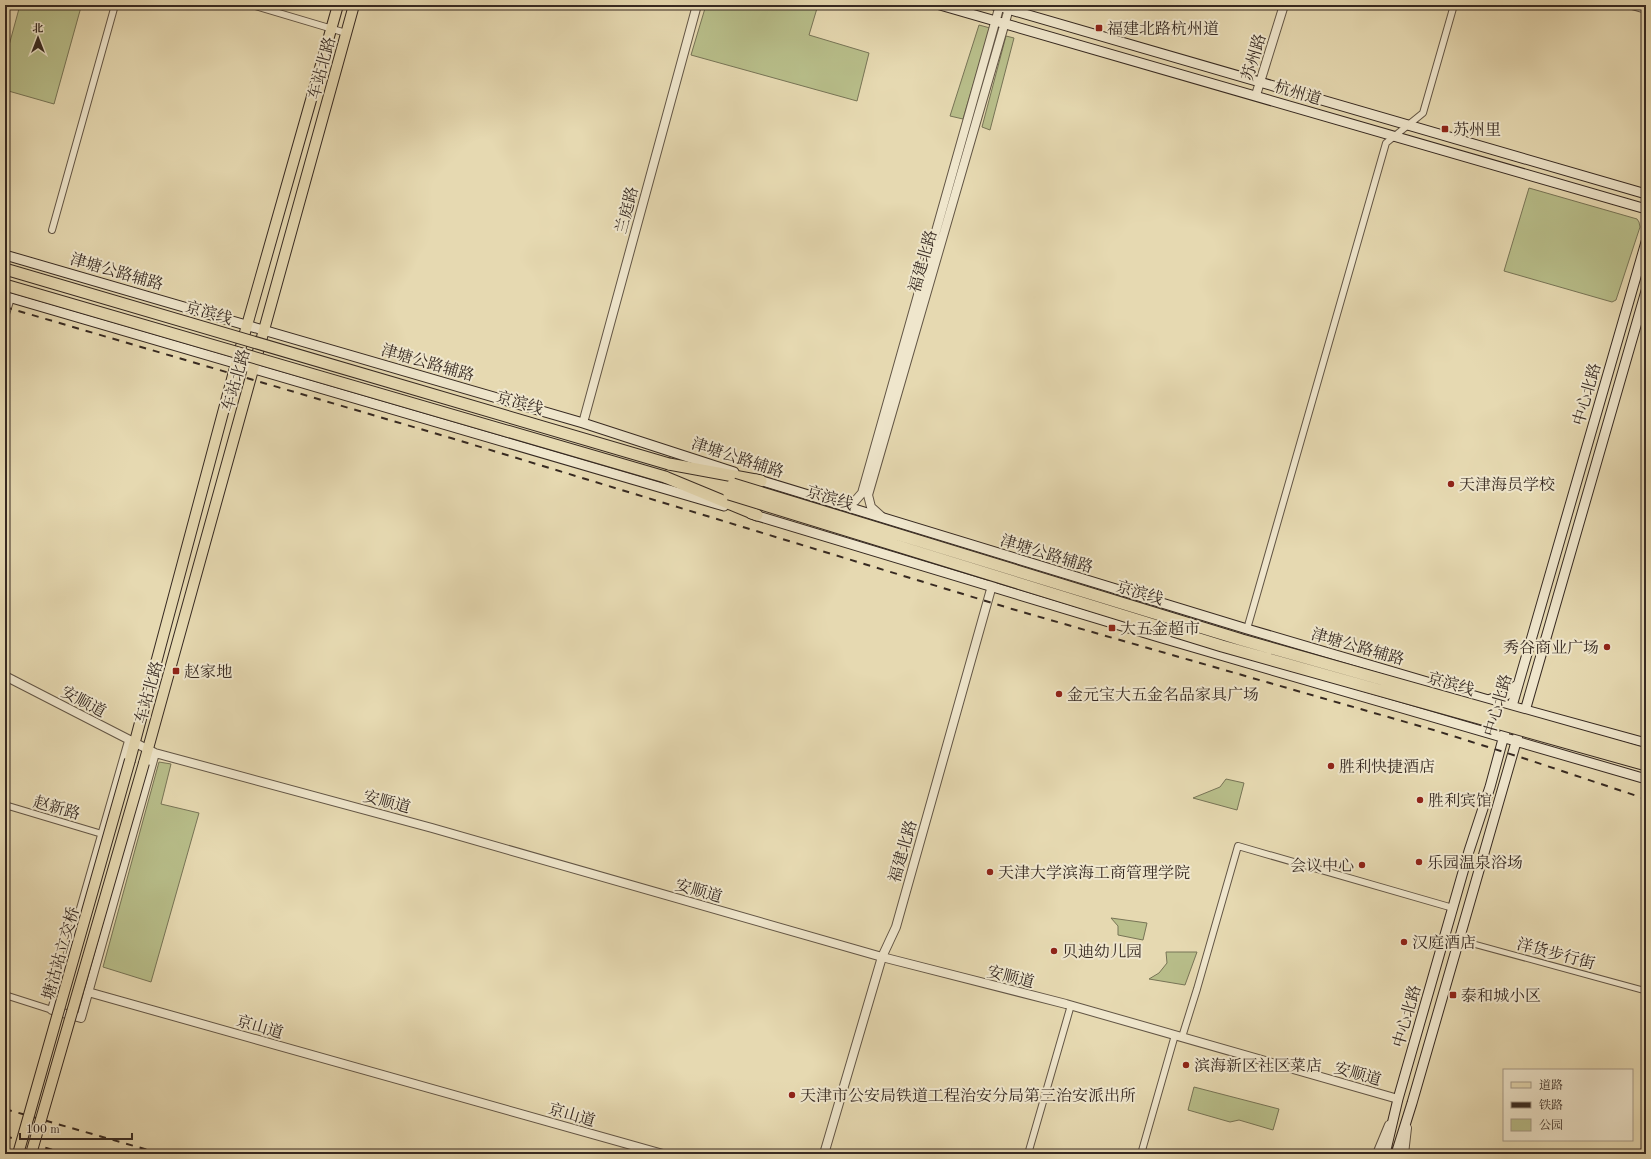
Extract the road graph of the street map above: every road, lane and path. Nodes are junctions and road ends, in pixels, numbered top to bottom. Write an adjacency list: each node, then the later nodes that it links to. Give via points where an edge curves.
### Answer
1 (114, 5): 23 (street)
2 (252, 5): 15 (street)
3 (338, 5): 15 (main road, 车站北路)
4 (354, 5): 16 (main road, 车站北路)
5 (696, 5): 35 (street, 兰庭路)
6 (940, 5): 13 (main road, 杭州道)
7 (1284, 5): 17 (street, 苏州路)
8 (1454, 5): 19 (street, via 1422,112)
9 (1632, 5): 12 (street)
10 (998, 6): 11 (main road, 杭州道); 13 (street, 福建北路)
11 (1009, 7): 14 (street, 福建北路); 17 (main road, 杭州道)
12 (1646, 9)
13 (996, 21): 14 (main road, 杭州道); 40 (street, 福建北路, via 862,493 855,501)
14 (1005, 23): 18 (main road, 杭州道); 42 (street, 福建北路, via 868,495 870,507)
15 (331, 28): 16 (street); 31 (main road, 车站北路)
16 (346, 33): 32 (main road, 车站北路)
17 (1260, 83): 18 (street, 苏州路); 19 (main road, 杭州道)
18 (1256, 95): 20 (main road, 杭州道)
19 (1408, 126): 20 (street); 21 (main road, 杭州道)
20 (1394, 137): 22 (main road, 杭州道); 45 (street, via 1386,143)
21 (1645, 193)
22 (1643, 207)
23 (52, 230)
24 (1646, 242): 47 (main road, 中心北路)
25 (5, 255): 31 (main road, 津塘公路辅路)
26 (5, 269): 36 (highway, 京滨线, bridge)
27 (5, 285): 37 (highway, 京滨线, bridge)
28 (1646, 291): 50 (main road, 中心北路)
29 (8, 297): 30 (street); 33 (main road)
30 (5, 317)
31 (248, 325): 32 (main road, 津塘公路辅路); 33 (main road, 车站北路)
32 (265, 330): 34 (main road, 车站北路); 35 (main road, 津塘公路辅路)
33 (236, 364): 34 (main road); 54 (main road, 车站北路)
34 (254, 369): 41 (main road); 56 (main road, 车站北路)
35 (583, 423): 38 (main road, 津塘公路辅路)
36 (669, 464): 38 (highway); 39 (highway, 京滨线)
37 (665, 477): 39 (highway, 京滨线); 41 (highway)
38 (761, 481): 40 (main road, 津塘公路辅路)
39 (731, 489): 57 (highway, 京滨线, bridge, via 1242,640); 61 (highway, 京滨线, bridge, via 1222,646)
40 (834, 503): 42 (main road, 津塘公路辅路)
41 (757, 515): 44 (main road)
42 (885, 519): 43 (main road, 津塘公路辅路)
43 (1001, 554): 44 (street, 福建北路); 45 (main road, 津塘公路辅路)
44 (991, 586): 52 (main road); 67 (street, 福建北路, via 896,927)
45 (1247, 629): 48 (main road, 津塘公路辅路)
46 (5, 676): 54 (street, 安顺道)
47 (1520, 678): 48 (main road, via 1515,688 1505,696); 49 (main road, 中心北路)
48 (1485, 699): 49 (main road, 津塘公路辅路); 51 (main road)
49 (1512, 706): 50 (main road, 津塘公路辅路); 51 (main road, 中心北路)
50 (1525, 710): 53 (main road, 中心北路); 55 (main road, 津塘公路辅路)
51 (1508, 719): 53 (main road, 中心北路)
52 (1478, 731): 53 (main road); 60 (main road, via 1493,743 1497,753)
53 (1510, 741): 60 (main road, 中心北路); 62 (main road); 66 (main road, 中心北路, via 1508,768)
54 (132, 742): 56 (street, 安顺道); 58 (main road, 车站北路); 64 (street)
55 (1646, 743)
56 (151, 751): 59 (main road, 车站北路); 67 (street, 安顺道, via 432,828); 69 (street)
57 (1646, 754)
58 (130, 760): 77 (main road, 塘沽站立交桥, bridge)
59 (144, 763): 78 (main road, 塘沽站立交桥, bridge)
60 (1496, 764): 65 (main road, 中心北路)
61 (1646, 765)
62 (1646, 779)
63 (5, 805): 64 (street, 赵新路)
64 (102, 834): 72 (street)
65 (1453, 908): 73 (street, via 1238,846 1197,989); 74 (main road, 中心北路)
66 (1459, 940): 68 (street, 洋货步行街); 76 (main road, 中心北路)
67 (882, 957): 71 (street, 安顺道); 80 (street, 福建北路)
68 (1646, 991)
69 (88, 992): 72 (street, via 81,1018); 79 (street, 京山道)
70 (5, 995): 72 (street)
71 (1071, 1006): 73 (street, 安顺道); 81 (street)
72 (52, 1010)
73 (1178, 1036): 74 (street, 安顺道); 82 (street)
74 (1398, 1099): 75 (main road, 中心北路)
75 (1395, 1114): 83 (street); 84 (main road, 中心北路)
76 (1408, 1118): 85 (main road, 中心北路); 86 (street)
77 (18, 1154)
78 (31, 1154)
79 (663, 1154)
80 (824, 1154)
81 (1028, 1154)
82 (1141, 1154)
83 (1377, 1154)
84 (1385, 1154)
85 (1396, 1154)
86 (1404, 1154)

